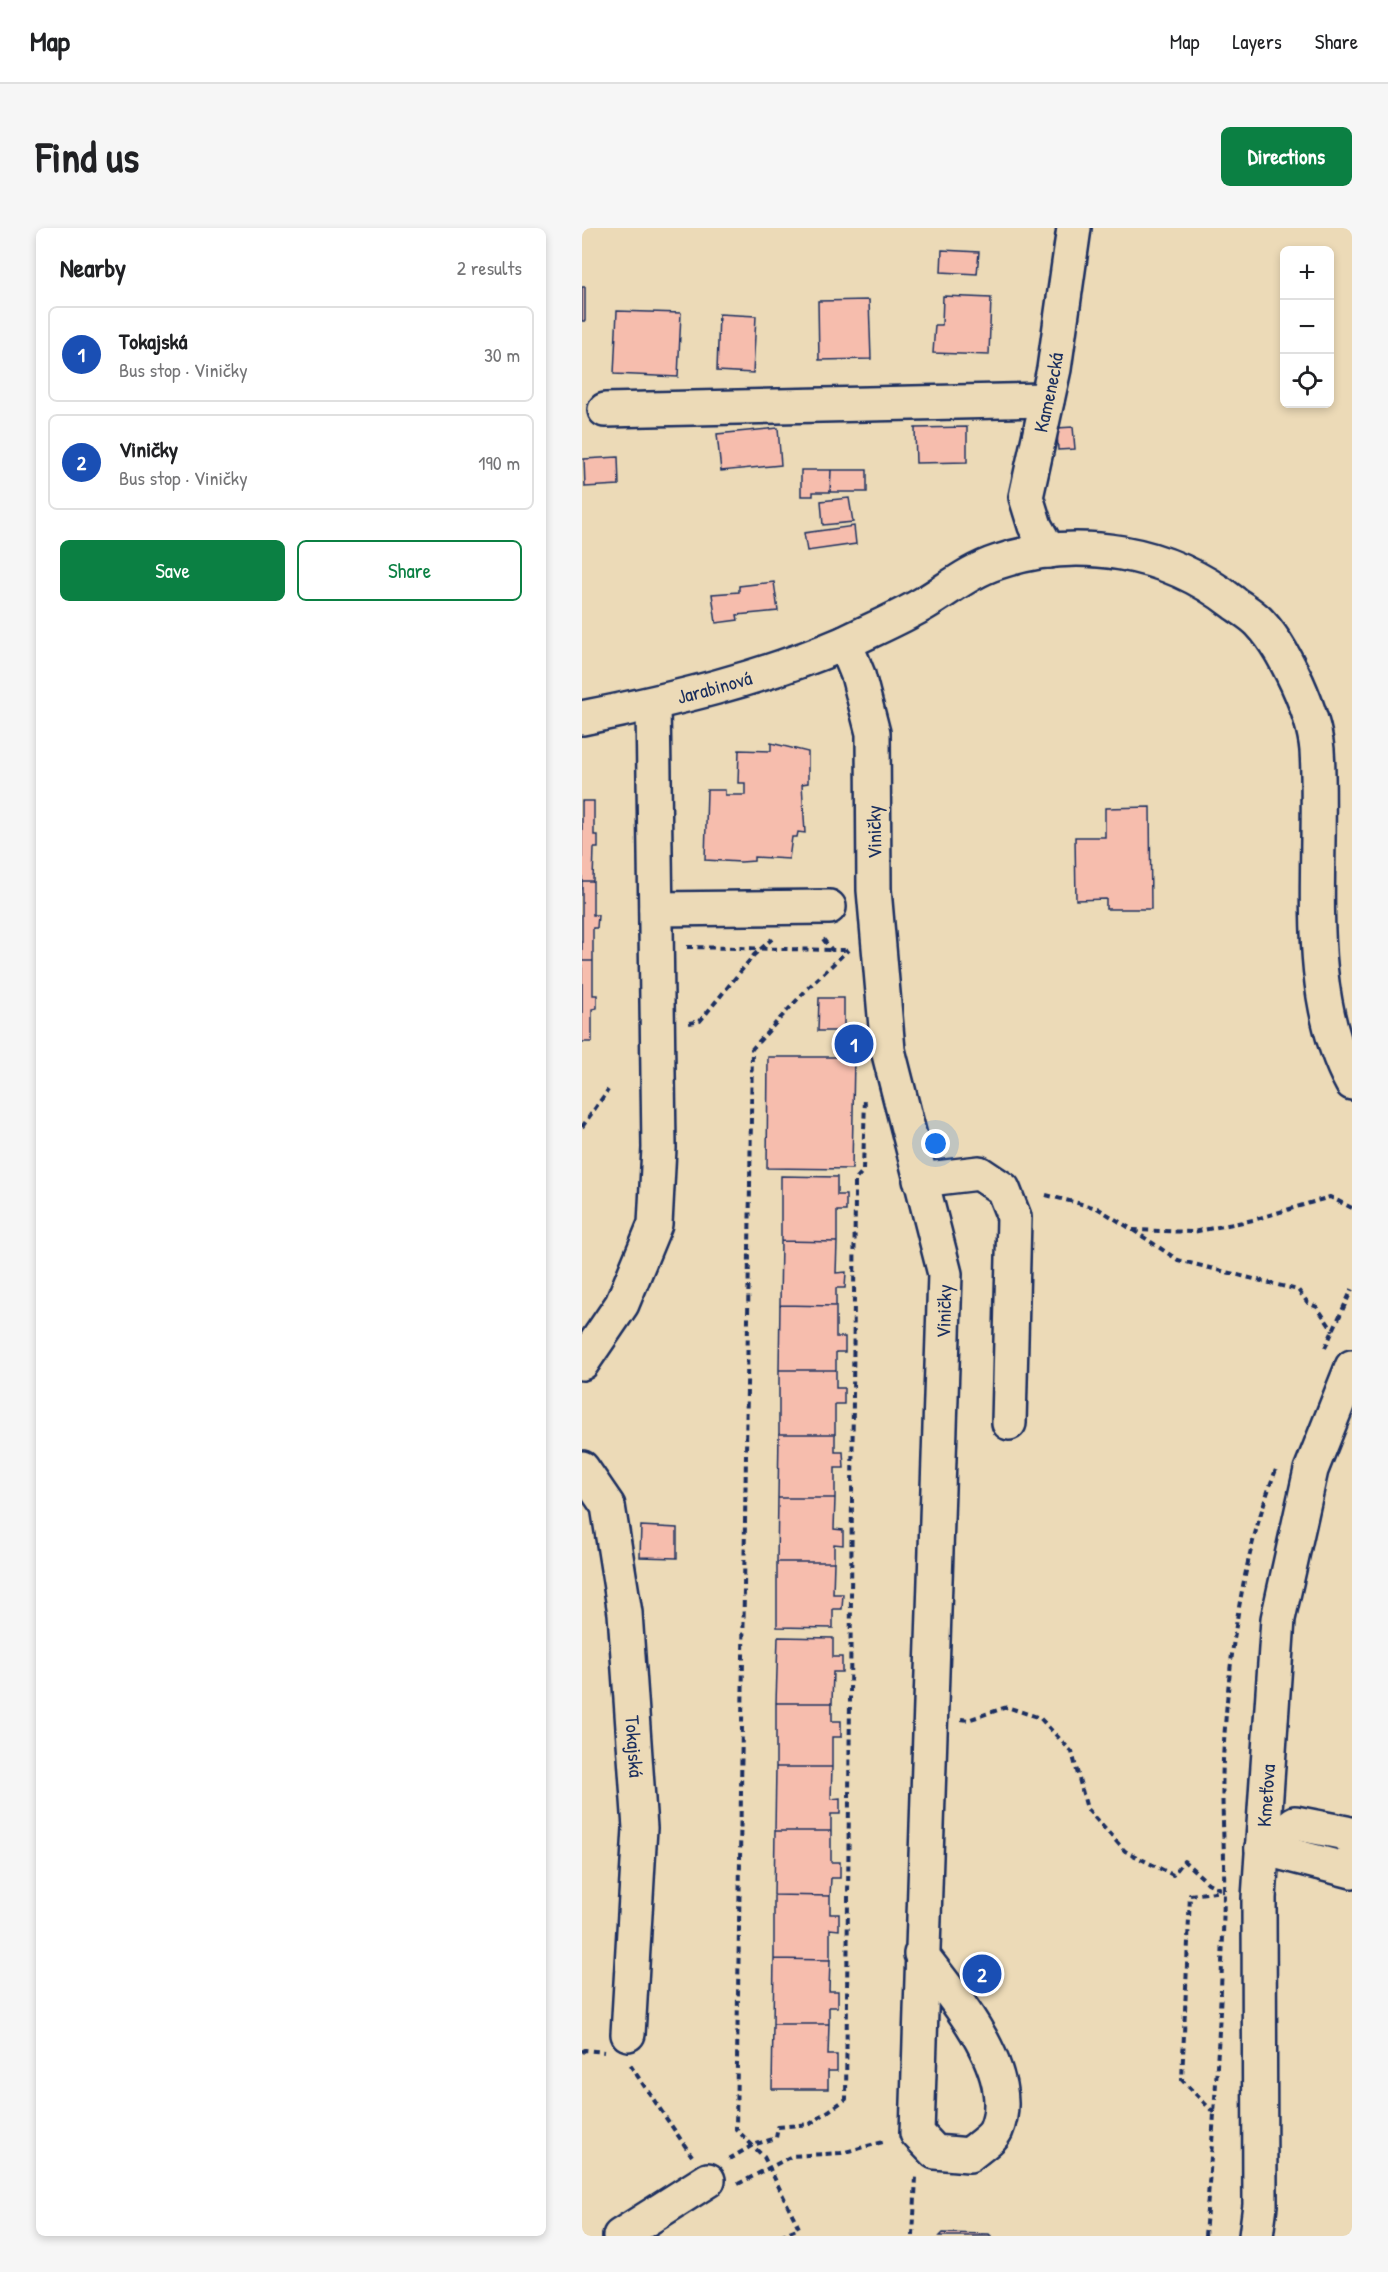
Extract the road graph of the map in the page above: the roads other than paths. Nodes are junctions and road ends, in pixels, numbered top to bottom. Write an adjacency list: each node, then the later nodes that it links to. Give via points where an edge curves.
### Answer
1 (1074, 228): 2 (street, Kamenecká)
2 (1047, 400): 3 (street); 4 (street, Kamenecká, via 1026,497 1035,526)
3 (605, 410)
4 (1049, 551): 5 (street, via 987,567); 10 (street, via 1100,549 1133,555 1191,575 1260,623 1286,659 1305,700 1317,748 1320,968 1332,1040)
5 (845, 643): 6 (street, Jarabinová, via 788,667); 11 (street, Viničky, via 873,733 874,890 863,946)
6 (653, 704): 7 (street, Jarabinová); 8 (street)
7 (582, 718)
8 (656, 909): 9 (street); 12 (street, via 655,1224 622,1304)
9 (825, 922)
10 (1352, 1083)
11 (920, 1180): 14 (street, via 979,1173 1003,1189 1014,1217); 19 (street, Viničky, via 945,1274)
12 (582, 1363)
13 (1352, 1367): 17 (street, Kmeťova, via 1311,1470 1278,1618)
14 (1009, 1422)
15 (582, 1468): 20 (street, Tokajská, via 608,1506 625,1613 640,1828)
16 (1352, 1840): 17 (street, via 1346,1833 1295,1823)
17 (1262, 1848): 18 (street); 23 (street, Kmeťova, via 1261,2194)
18 (1352, 1871)
19 (921, 1954): 19 (street, Viničky, via 903,2137 935,2152 969,2155 995,2131 1002,2098 985,2045)
20 (626, 2044)
21 (721, 2183): 22 (street)
22 (620, 2236)
23 (1256, 2236)

